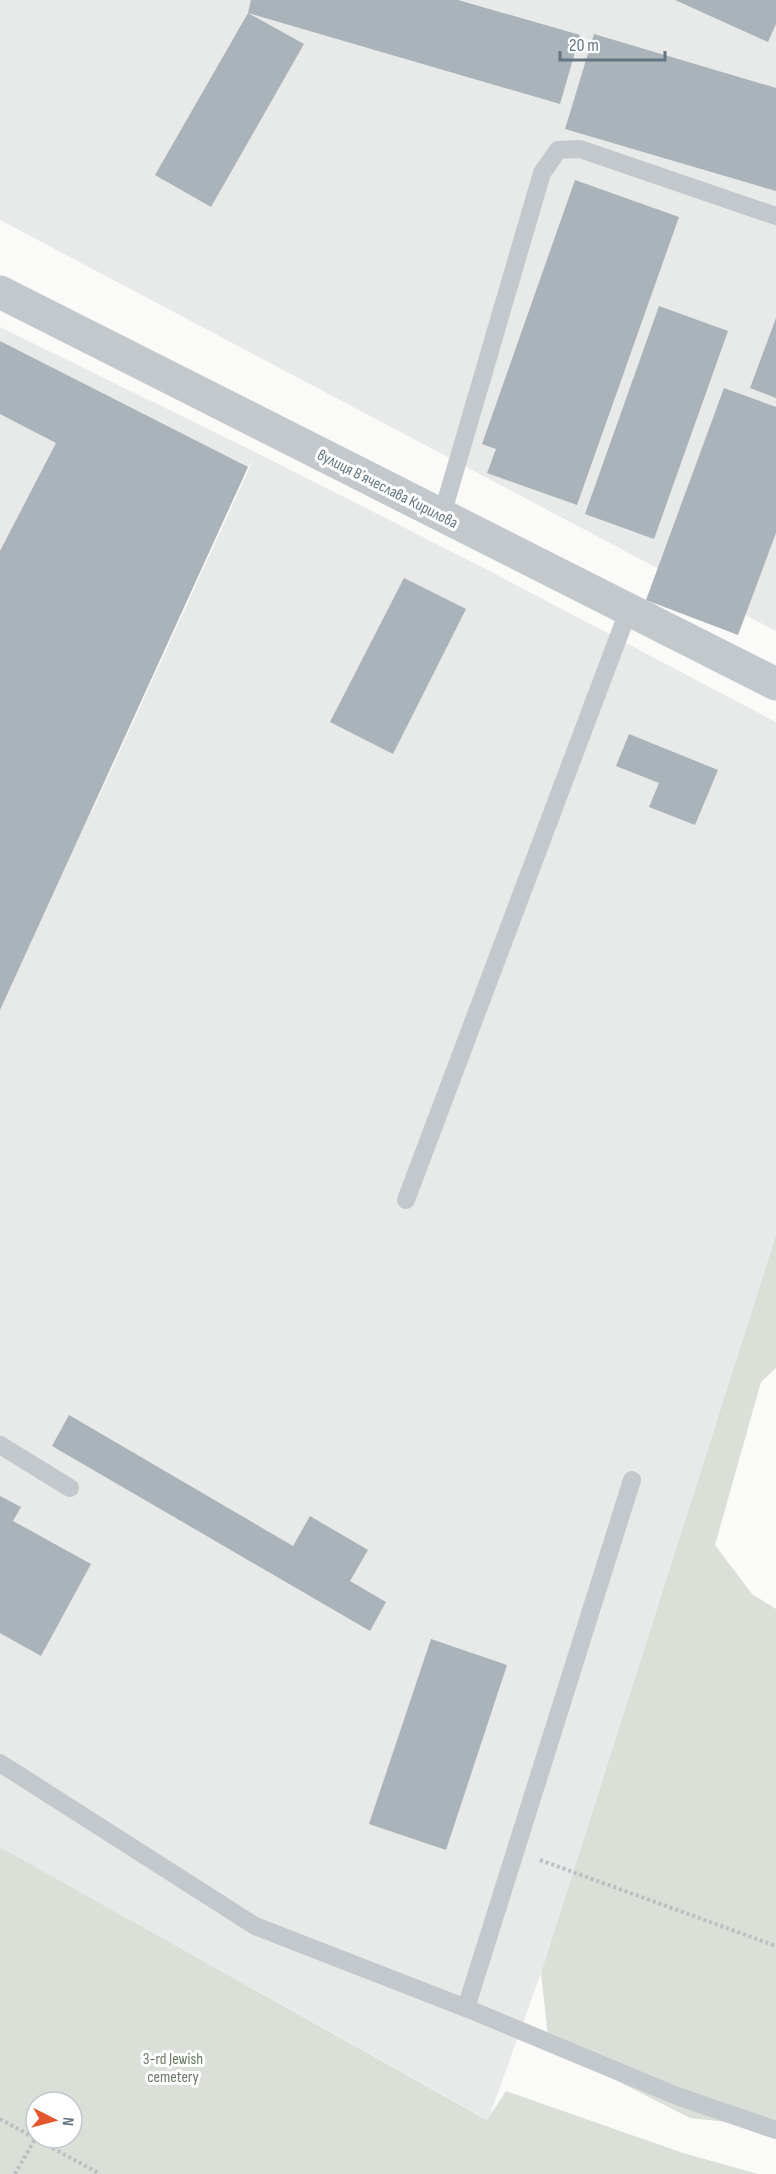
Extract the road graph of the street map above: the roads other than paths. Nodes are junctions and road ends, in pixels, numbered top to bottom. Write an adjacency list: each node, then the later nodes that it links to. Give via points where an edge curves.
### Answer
1 (776, 216): 3 (lane, via 580,149 558,150 542,172)
2 (0, 292): 3 (street, вулиця Вʼячеслава Кирилова)
3 (442, 515): 4 (street, вулиця Вʼячеслава Кирилова)
4 (629, 609): 5 (street, вулиця Вʼячеслава Кирилова); 6 (lane)
5 (776, 684)
6 (406, 1200)
7 (0, 1444): 9 (lane)
8 (632, 1480): 11 (lane)
9 (70, 1488)
10 (0, 1763): 11 (lane, via 255,1926)
11 (466, 2008): 12 (lane, via 677,2096)
12 (776, 2130)

